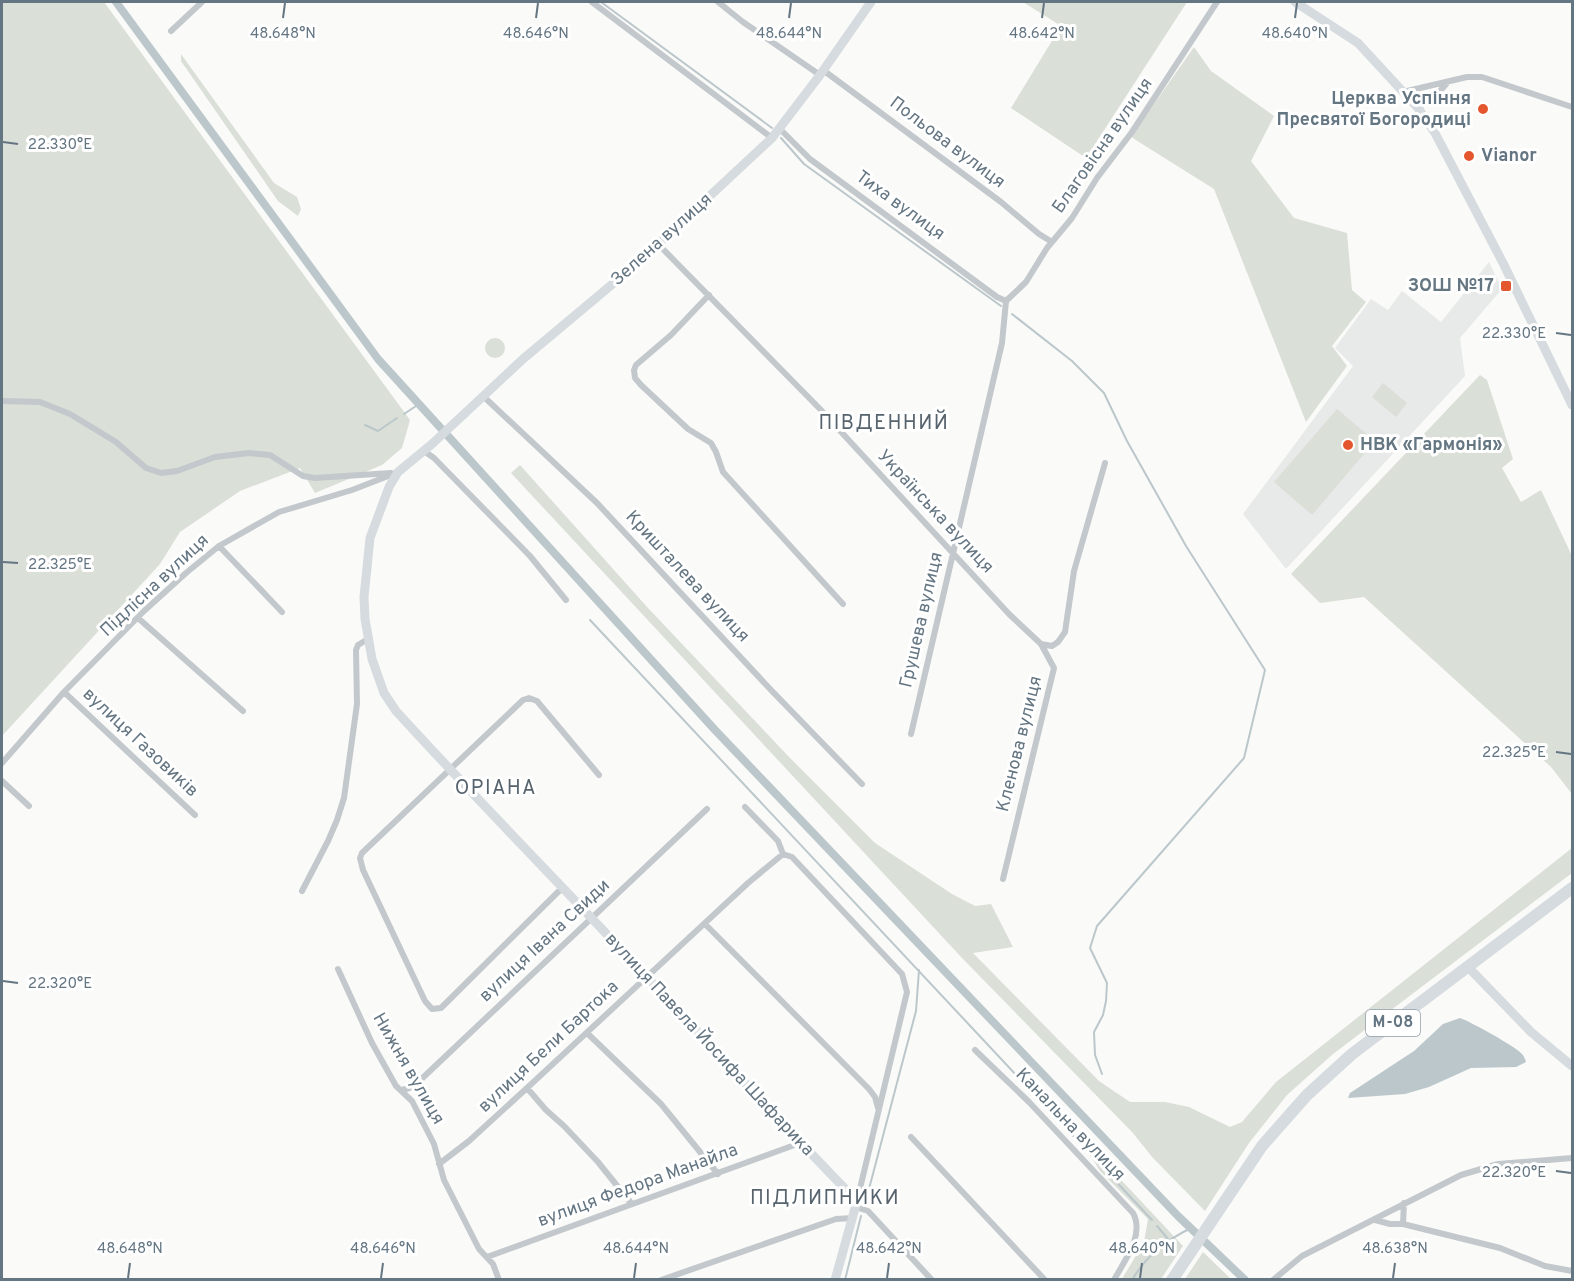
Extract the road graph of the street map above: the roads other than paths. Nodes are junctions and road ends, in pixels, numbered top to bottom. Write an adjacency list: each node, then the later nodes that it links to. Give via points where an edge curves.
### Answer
1 (202, 2): 7 (street)
2 (592, 2): 14 (street)
3 (718, 2): 8 (street, Польова вулиця)
4 (871, 2): 8 (street, Зелена вулиця)
5 (1217, 2): 15 (street, Благовісна вулиця, via 1132,132)
6 (1295, 2): 10 (street, via 1358,43)
7 (171, 31)
8 (822, 73): 13 (street, Зелена вулиця); 15 (street, Польова вулиця)
9 (1448, 82): 10 (street); 11 (street, via 1482,77); 12 (street)
10 (1403, 92): 12 (street)
11 (1572, 107)
12 (1418, 108): 21 (street, via 1449,157)
13 (780, 129): 14 (street, Зелена вулиця); 18 (street, Тиха вулиця, via 810,159)
14 (772, 138): 16 (street, Зелена вулиця)
15 (1052, 242): 18 (street, Благовісна вулиця, via 1026,282)
16 (658, 244): 17 (street, Українська вулиця); 19 (street, Зелена вулиця)
17 (709, 295): 26 (street, Українська вулиця); 28 (street, via 636,365 635,378 688,429 711,442 723,472)
18 (1006, 301): 26 (street, Грушева вулиця, via 1002,343)
19 (483, 396): 22 (street, Зелена вулиця); 40 (street, Кришталева вулиця, via 597,503)
20 (2, 401): 24 (street, via 40,402 70,414 116,442 146,468 160,472 177,471 214,457 249,453 270,455 303,476 315,478)
21 (1572, 405)
22 (424, 451): 24 (street, Зелена вулиця); 27 (street, via 530,556)
23 (1105, 463): 32 (street, via 1074,572 1065,632 1052,646)
24 (398, 472): 25 (street, Підлісна вулиця, via 279,512); 31 (street, вулиця Павела Йосифа Шафарика, via 382,503 368,551 364,597)
25 (219, 546): 29 (street); 30 (street, Підлісна вулиця)
26 (952, 552): 32 (street, Українська вулиця); 35 (street, Грушева вулиця)
27 (566, 600)
28 (843, 604)
29 (282, 612)
30 (138, 618): 33 (street, Підлісна вулиця); 34 (street)
31 (368, 639): 37 (street, вулиця Павела Йосифа Шафарика, via 384,693); 49 (street, via 356,650 357,704 341,810)
32 (1041, 644): 46 (street, Кленова вулиця, via 1054,668)
33 (64, 692): 36 (street, Підлісна вулиця); 44 (street, вулиця Газовиків)
34 (243, 711)
35 (911, 734)
36 (2, 763)
37 (450, 770): 38 (street, via 529,698 537,701); 47 (street, вулиця Павела Йосифа Шафарика); 47 (street, via 360,858 428,1007 441,1008)
38 (599, 775)
39 (2, 781): 41 (street)
40 (862, 784)
41 (29, 806)
42 (745, 807): 45 (street, via 778,841)
43 (707, 809): 50 (street, вулиця Івана Свиди)
44 (195, 815)
45 (783, 854): 51 (street, вулиця Бели Бартока); 60 (street, via 792,857 902,974 906,992)
46 (1003, 879)
47 (561, 888): 50 (street, вулиця Павела Йосифа Шафарика)
48 (1572, 888): 52 (highway, М-08)
49 (302, 891)
50 (590, 918): 54 (street, вулиця Павела Йосифа Шафарика); 59 (street, вулиця Івана Свиди, via 413,1087)
51 (705, 924): 54 (street, вулиця Бели Бартока); 60 (street, via 869,1089)
52 (1468, 968): 57 (street); 81 (highway, М-08, via 1352,1054 1313,1088 1262,1146)
53 (338, 969): 59 (street, Нижня вулиця, via 372,1043)
54 (647, 977): 55 (street, вулиця Бели Бартока); 62 (street, вулиця Павела Йосифа Шафарика)
55 (587, 1033): 58 (street, вулиця Бели Бартока); 65 (street, via 661,1104)
56 (975, 1050): 80 (street, Канальна вулиця, via 1134,1213 1137,1232)
57 (1572, 1066)
58 (527, 1088): 64 (street, вулиця Бели Бартока); 66 (street, via 598,1162)
59 (402, 1090): 64 (street, Нижня вулиця, via 434,1143)
60 (879, 1111): 68 (street)
61 (911, 1137): 79 (street)
62 (800, 1143): 65 (street, вулиця Федора Манайла); 68 (street, вулиця Павела Йосифа Шафарика)
63 (1572, 1158): 67 (street, via 1486,1166)
64 (439, 1164): 72 (street, Нижня вулиця, via 479,1249)
65 (718, 1174): 66 (street, вулиця Федора Манайла)
66 (631, 1203): 72 (street, вулиця Федора Манайла)
67 (1404, 1203): 70 (street); 71 (street)
68 (857, 1204): 69 (street); 78 (street, вулиця Павела Йосифа Шафарика)
69 (853, 1218): 76 (street, via 836,1219); 77 (street)
70 (1374, 1220): 71 (street); 74 (street, via 1302,1256)
71 (1403, 1224): 73 (street)
72 (487, 1257): 75 (street, Нижня вулиця)
73 (1572, 1271)
74 (1277, 1278)
75 (499, 1280)
76 (661, 1280)
77 (835, 1280)
78 (932, 1280)
79 (1045, 1280)
80 (1114, 1280)
81 (1172, 1280)

